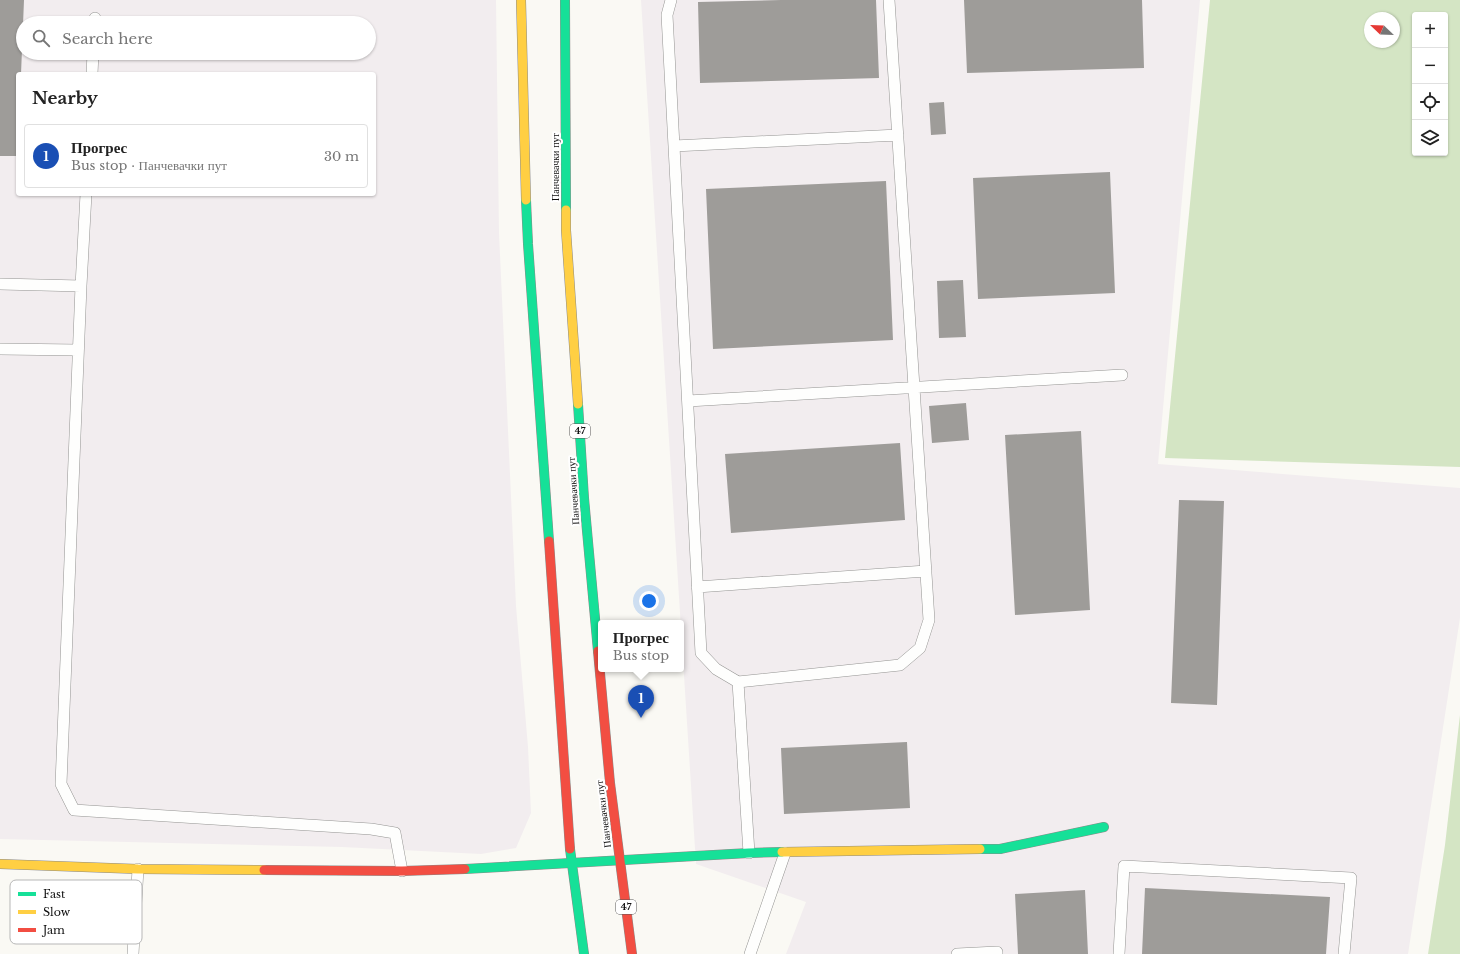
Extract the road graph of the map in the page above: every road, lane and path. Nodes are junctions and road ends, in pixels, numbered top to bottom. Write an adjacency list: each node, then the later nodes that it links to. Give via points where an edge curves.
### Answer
1 (521, 0): 27 (main road, via 528,244)
2 (565, 0): 19 (main road, Панчевачки пут / 47, via 566,230 584,498)
3 (671, 0): 8 (lane, via 667,15)
4 (889, 0): 7 (lane)
5 (93, 60): 6 (lane)
6 (92, 72)
7 (898, 135): 8 (lane); 15 (lane)
8 (674, 146): 16 (lane)
9 (86, 196): 11 (lane)
10 (0, 284): 11 (lane)
11 (81, 286): 13 (lane)
12 (0, 348): 13 (lane)
13 (78, 350): 29 (lane, via 61,784 74,810 395,833)
14 (1122, 374): 15 (lane)
15 (914, 387): 16 (lane); 17 (lane)
16 (688, 401): 18 (lane)
17 (926, 571): 18 (lane); 21 (lane, via 929,620 920,648 900,665)
18 (697, 587): 21 (lane, via 701,653 716,669)
19 (598, 651)
20 (600, 672): 25 (main road, Панчевачки пут / 47)
21 (738, 682): 23 (lane)
22 (1104, 827): 24 (main road, via 1000,849)
23 (749, 853): 24 (main road); 25 (main road)
24 (785, 853): 35 (lane)
25 (619, 860): 27 (main road); 34 (main road, Панчевачки пут / 47)
26 (0, 864): 28 (main road)
27 (571, 864): 29 (main road); 32 (main road)
28 (138, 869): 29 (main road); 30 (lane)
29 (402, 871)
30 (137, 880)
31 (134, 944): 33 (lane)
32 (582, 952)
33 (133, 954)
34 (632, 954)
35 (750, 954)
36 (957, 954): 37 (lane)
37 (997, 954)
38 (1118, 954): 39 (lane, via 1124,866 1351,878)
39 (1344, 954)

